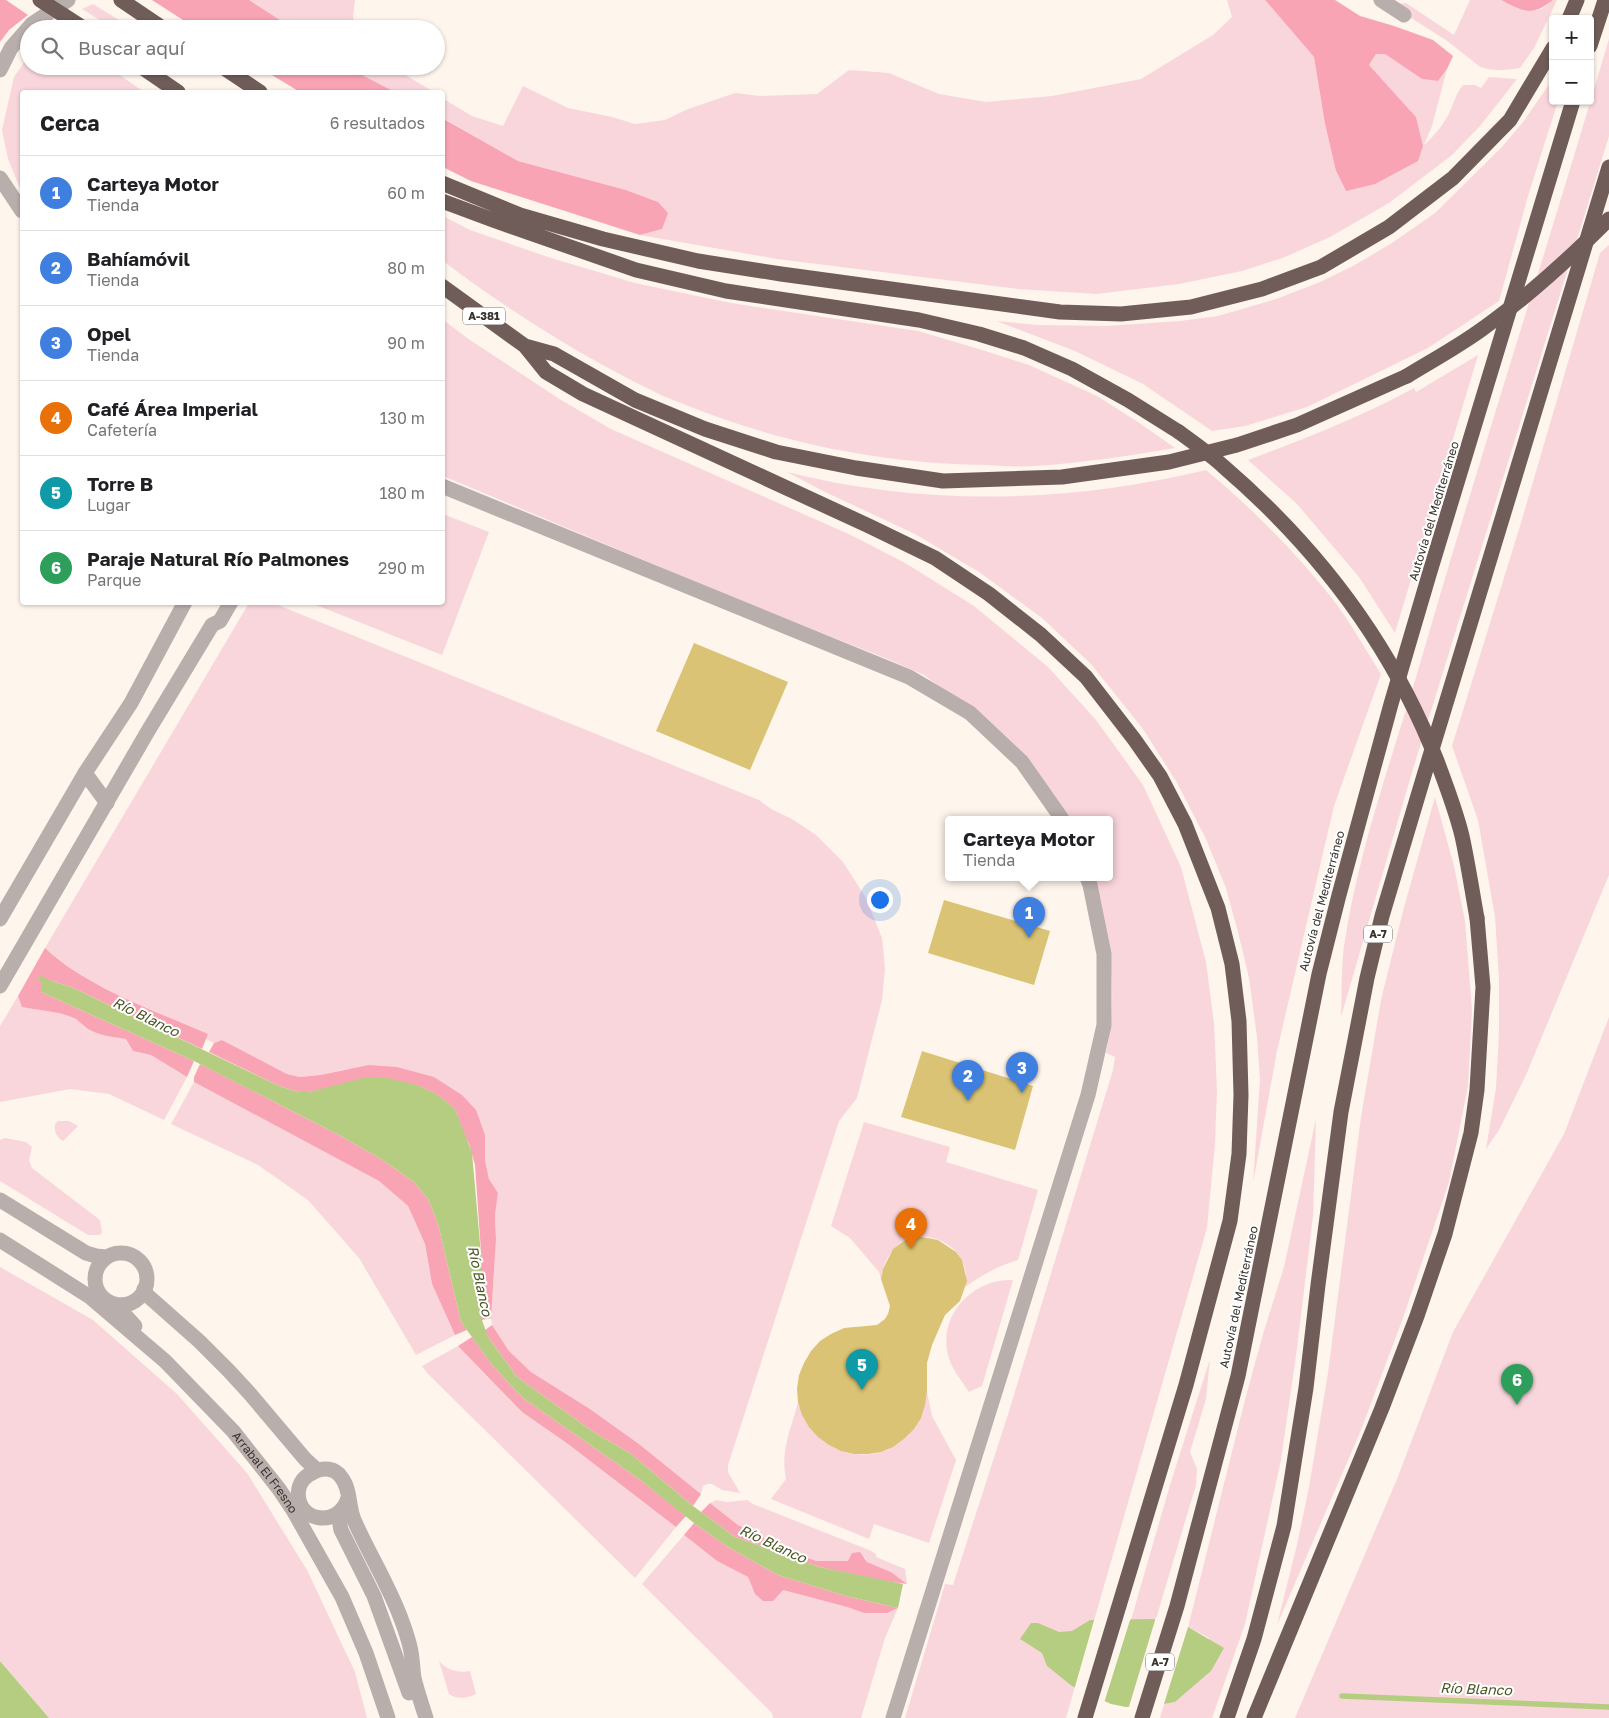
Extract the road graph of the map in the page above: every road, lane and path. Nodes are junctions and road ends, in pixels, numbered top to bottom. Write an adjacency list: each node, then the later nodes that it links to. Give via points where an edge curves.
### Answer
1 (40, 0): 10 (highway, bridge)
2 (68, 0): 9 (street)
3 (120, 0): 11 (highway)
4 (1381, 0): 7 (street)
5 (1577, 0): 8 (highway)
6 (1605, 0): 12 (highway)
7 (1404, 15)
8 (1571, 15)
9 (38, 20)
10 (71, 20)
11 (151, 20)
12 (1594, 34)
13 (20, 38): 15 (street)
14 (1549, 55): 23 (highway, via 1510,120 1453,178 1389,227 1321,267 1262,290 1191,307 1120,314 1060,312 698,261 604,240 520,215)
15 (0, 70)
16 (153, 75): 18 (highway)
17 (234, 75): 19 (highway)
18 (175, 90)
19 (257, 90)
20 (1572, 105): 59 (highway, Autovía del Mediterráneo / A-7, via 1397,686 1339,895 1307,1031 1238,1376 1177,1606)
21 (1609, 167): 60 (highway, A-7, via 1382,916 1341,1112 1306,1388 1284,1526 1254,1640)
22 (0, 178): 25 (street)
23 (445, 184)
24 (445, 202): 52 (highway, bridge, via 636,270 726,291 919,320 1024,348 1072,369 1180,432 1253,492 1302,542 1348,598 1408,693 1445,782 1462,836 1477,918 1483,987 1471,1133 1445,1234 1417,1316)
25 (20, 208)
26 (1609, 219): 28 (highway, bridge, via 1527,296 1483,329 1407,376 1297,425 1237,445 1169,462 1062,477 943,481 776,452 705,429 635,400 554,354)
27 (445, 288): 28 (highway, A-381)
28 (525, 346): 53 (highway, via 546,372 583,394 935,558 989,594 1086,677 1160,776 1185,824 1218,908 1232,964 1239,1021 1239,1154 1230,1221 1186,1385)
29 (445, 487): 36 (street, via 909,677 970,713 1022,762)
30 (185, 605): 34 (street, via 131,703)
31 (217, 605): 33 (street, via 210,618)
32 (229, 605): 33 (street, via 220,621)
33 (212, 625): 35 (street)
34 (85, 773): 35 (street); 38 (street)
35 (107, 803): 39 (street)
36 (1060, 816)
37 (1088, 881): 58 (street, via 1104,954 1104,1025 1088,1095)
38 (0, 919)
39 (0, 986)
40 (0, 1200): 42 (street, via 86,1253)
41 (0, 1240): 43 (street, Arrabal El Fresno)
42 (106, 1257): 44 (street, via 122,1254 137,1258 146,1274); 45 (street, via 96,1271)
43 (67, 1282): 45 (street, Arrabal El Fresno); 54 (street, Arrabal El Fresno, via 90,1296 165,1361 233,1430 279,1488 342,1597 366,1653)
44 (144, 1289): 46 (street, via 135,1300); 47 (street, via 229,1371)
45 (98, 1291): 46 (street, via 109,1302)
46 (122, 1305): 48 (street, Arrabal El Fresno, via 130,1322 166,1350 209,1392)
47 (317, 1470): 48 (street, Arrabal El Fresno, via 300,1483); 49 (street, via 327,1469 339,1474 347,1487)
48 (299, 1498): 51 (street, Arrabal El Fresno, via 305,1511)
49 (348, 1498): 50 (street); 57 (street, via 354,1520 400,1616)
50 (338, 1514): 51 (street, Arrabal El Fresno, via 329,1518); 56 (street, via 341,1530 374,1596)
51 (316, 1517): 55 (street, via 322,1543 366,1630 388,1686)
52 (1262, 1698): 61 (highway); 62 (highway)
53 (1086, 1714)
54 (388, 1718)
55 (396, 1718)
56 (417, 1718)
57 (426, 1718)
58 (893, 1718)
59 (1142, 1718)
60 (1227, 1718)
61 (1254, 1718)
62 (1261, 1718)

